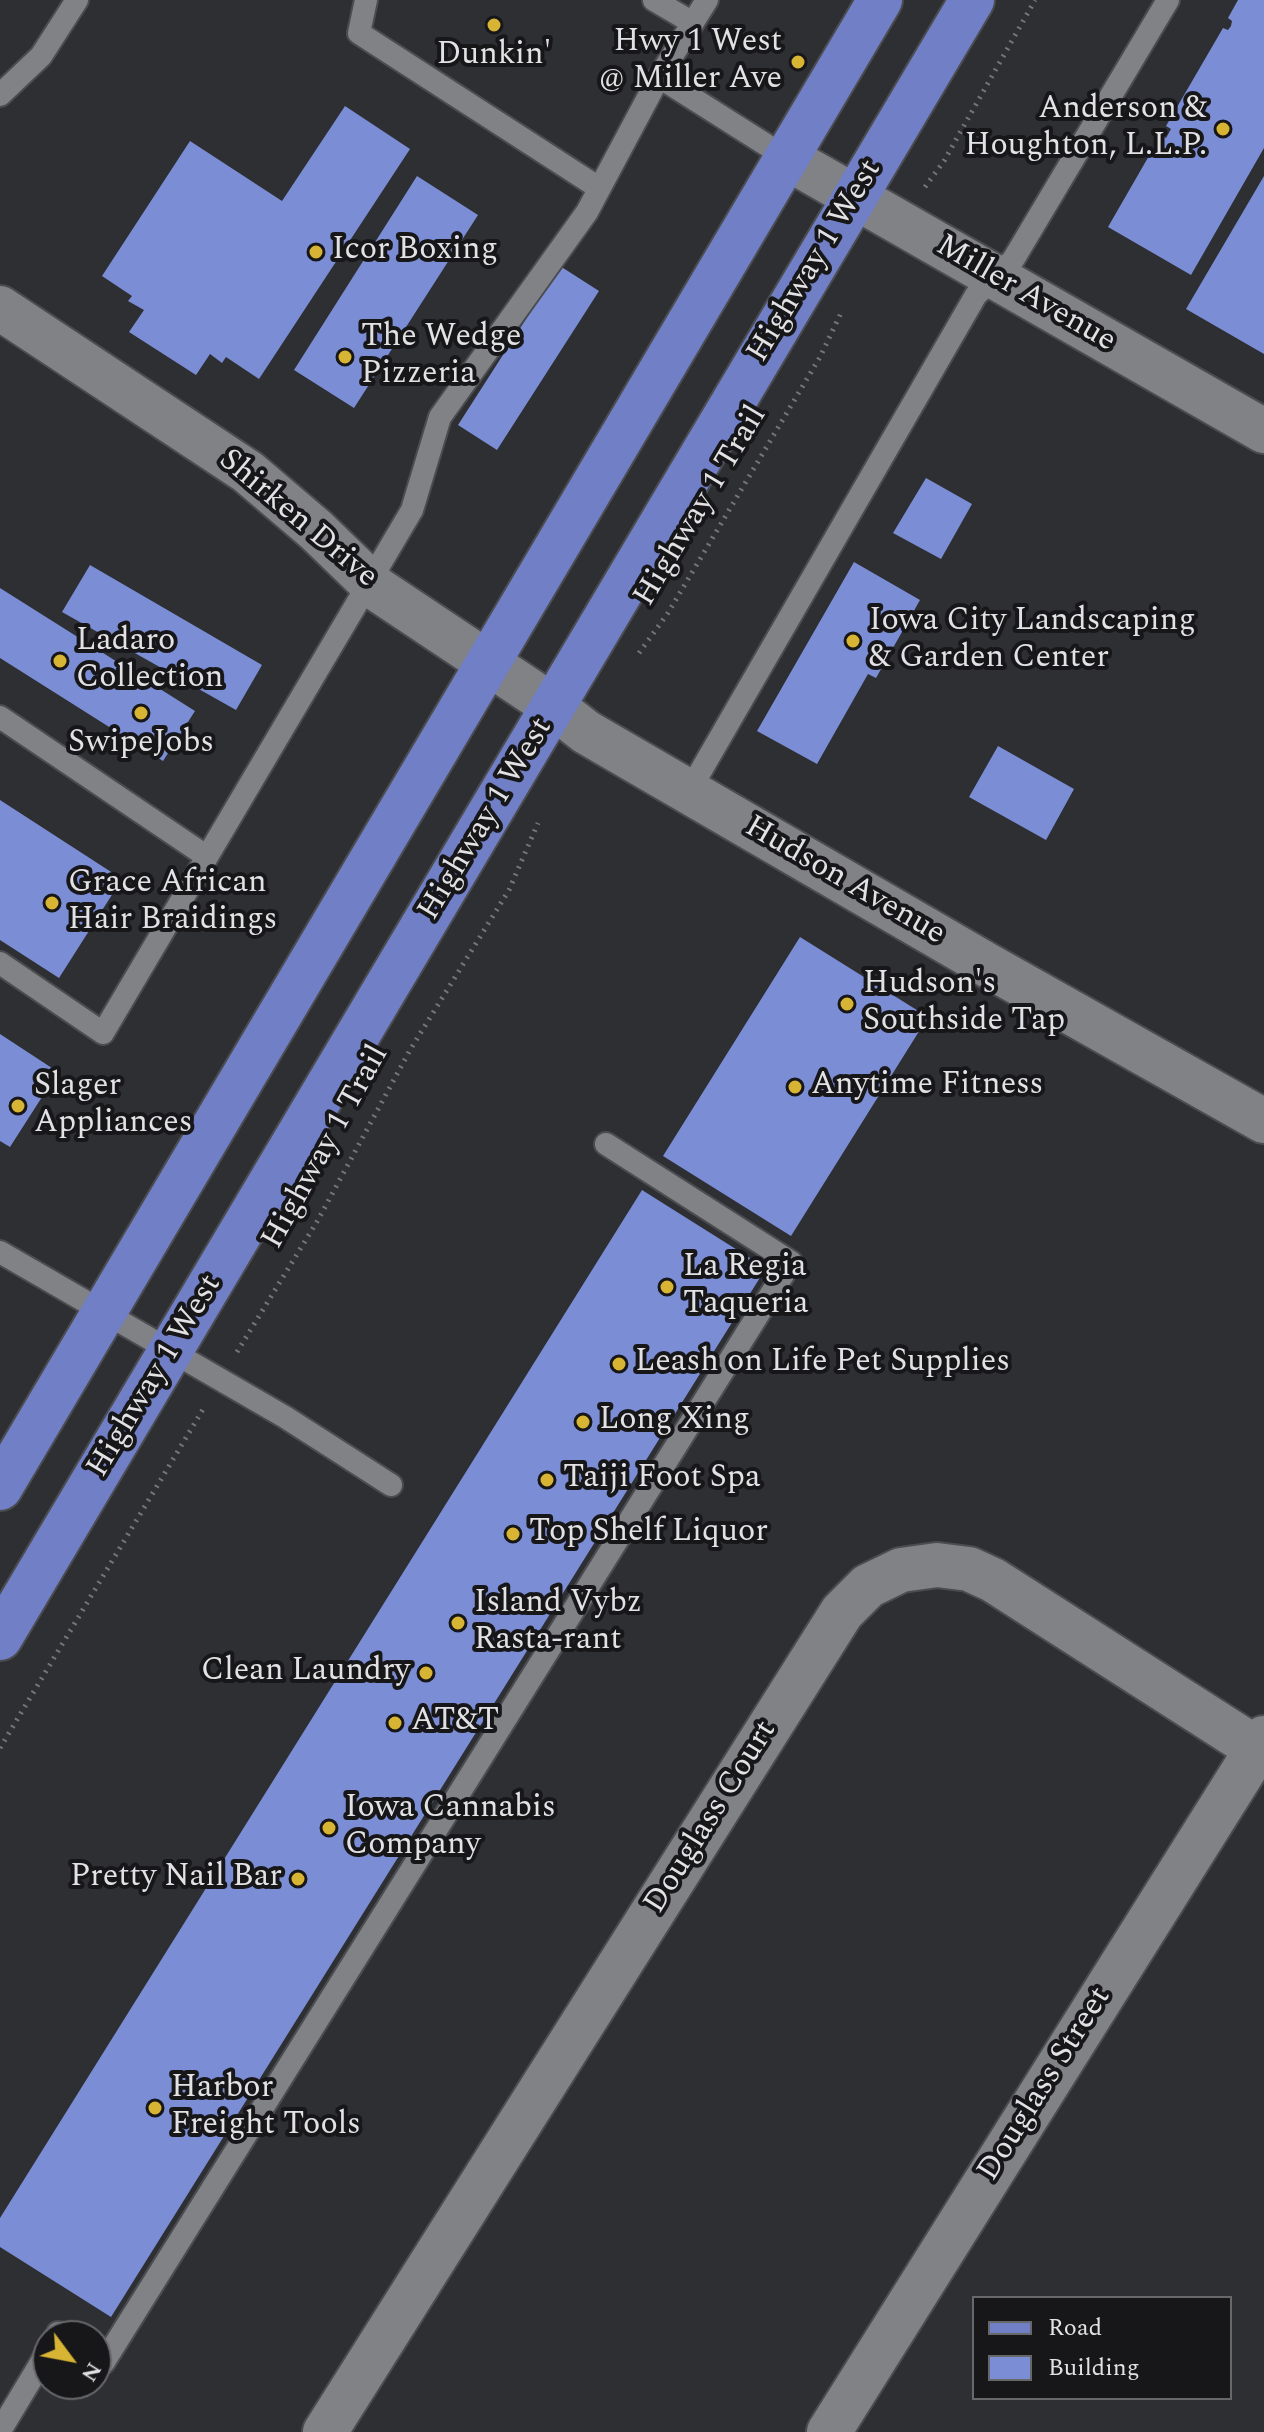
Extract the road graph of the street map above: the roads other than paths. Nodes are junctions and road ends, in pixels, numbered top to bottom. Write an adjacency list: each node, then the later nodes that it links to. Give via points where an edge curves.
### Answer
1 (77, 0): 10 (lane, via 41,56)
2 (366, 0): 12 (lane, via 359,33)
3 (654, 0): 8 (lane)
4 (707, 0): 8 (lane)
5 (880, 0): 11 (main road)
6 (972, 0): 13 (main road, Highway 1 West)
7 (1168, 0): 14 (lane, via 1013,260)
8 (693, 23): 9 (lane)
9 (659, 77): 11 (lane); 12 (lane)
10 (0, 95)
11 (787, 158): 13 (street, Miller Avenue); 18 (main road)
12 (599, 188): 17 (lane, via 440,417 412,510)
13 (855, 197): 14 (street, Miller Avenue); 19 (main road, Highway 1 West)
14 (995, 278): 16 (street, Miller Avenue); 21 (lane, via 976,295 902,419)
15 (0, 308): 17 (street, Shirken Drive, via 248,472)
16 (1262, 427)
17 (371, 583): 18 (street, Shirken Drive); 22 (lane)
18 (486, 663): 19 (street, Shirken Drive); 27 (main road)
19 (554, 707): 21 (street, Hudson Avenue); 28 (main road, Highway 1 West)
20 (0, 717): 22 (lane)
21 (688, 793): 24 (street, Hudson Avenue)
22 (206, 856): 23 (lane, via 103,1033)
23 (0, 963)
24 (1264, 1121)
25 (606, 1144): 33 (lane, via 791,1262)
26 (0, 1252): 27 (lane)
27 (104, 1312): 28 (lane); 30 (main road)
28 (172, 1350): 29 (lane); 31 (main road, Highway 1 West)
29 (391, 1485)
30 (0, 1488)
31 (0, 1638)
32 (1261, 1744): 36 (street, Douglass Court, via 969,1569 937,1565 901,1570 868,1586 842,1612); 37 (street, Douglass Street)
33 (112, 2349)
34 (32, 2378): 35 (lane)
35 (0, 2431)
36 (325, 2432)
37 (829, 2432)

